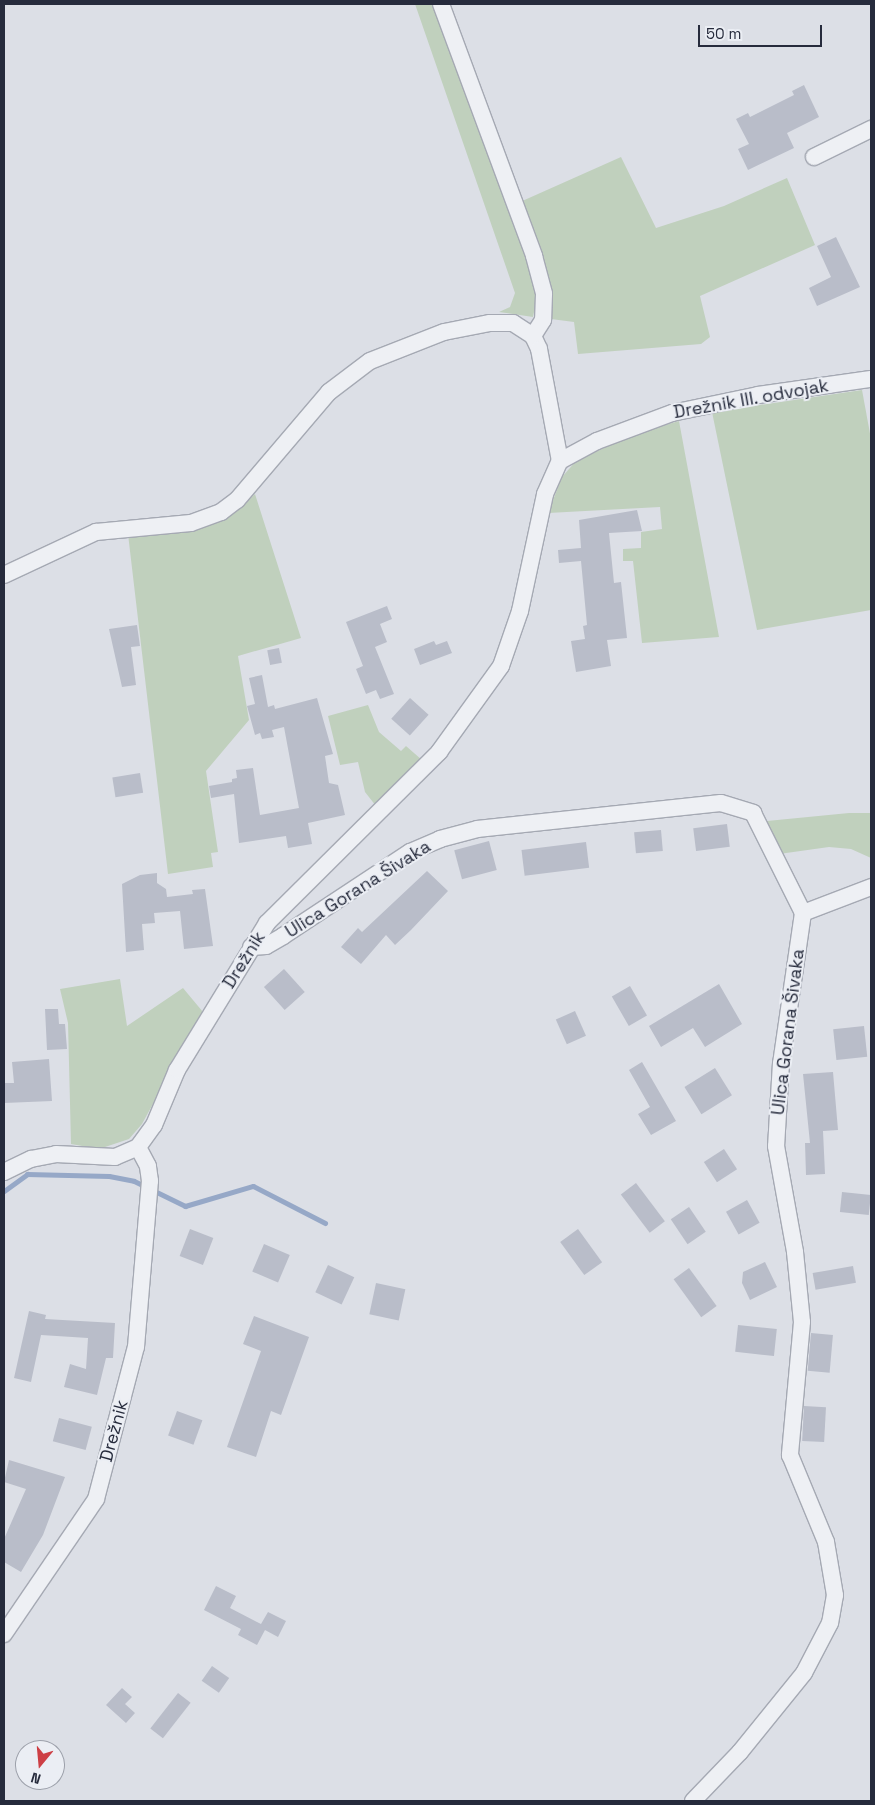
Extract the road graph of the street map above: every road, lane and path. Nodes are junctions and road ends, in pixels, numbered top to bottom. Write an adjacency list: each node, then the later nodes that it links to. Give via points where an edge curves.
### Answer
1 (441, 4): 4 (street, via 534,256 544,294 543,320)
2 (871, 129): 3 (street)
3 (814, 157)
4 (533, 336): 6 (street, via 539,349); 7 (street, via 513,323 490,323 444,332 399,348 370,362 329,392 237,500 221,512 191,523 96,532)
5 (871, 379): 6 (street, Drežnik III. odvojak, via 750,397 672,413 597,441)
6 (560, 461): 10 (street, Drežnik, via 545,494 511,643 501,666 439,752 267,923)
7 (4, 576)
8 (871, 887): 9 (street)
9 (803, 913): 10 (street, Ulica Gorana Šivaka, via 753,813 721,803 477,829 440,839 410,852 266,946); 14 (street, Ulica Gorana Šivaka, via 781,1063 776,1146 795,1252 802,1322 790,1455 826,1542 835,1595 830,1623 804,1672 740,1752)
10 (251, 947): 11 (street, Drežnik, via 177,1070 154,1124)
11 (138, 1147): 12 (street, via 115,1157 56,1154 31,1159); 13 (street, Drežnik, via 148,1166 150,1181 136,1347 96,1499)
12 (4, 1172)
13 (4, 1634)
14 (693, 1801)

